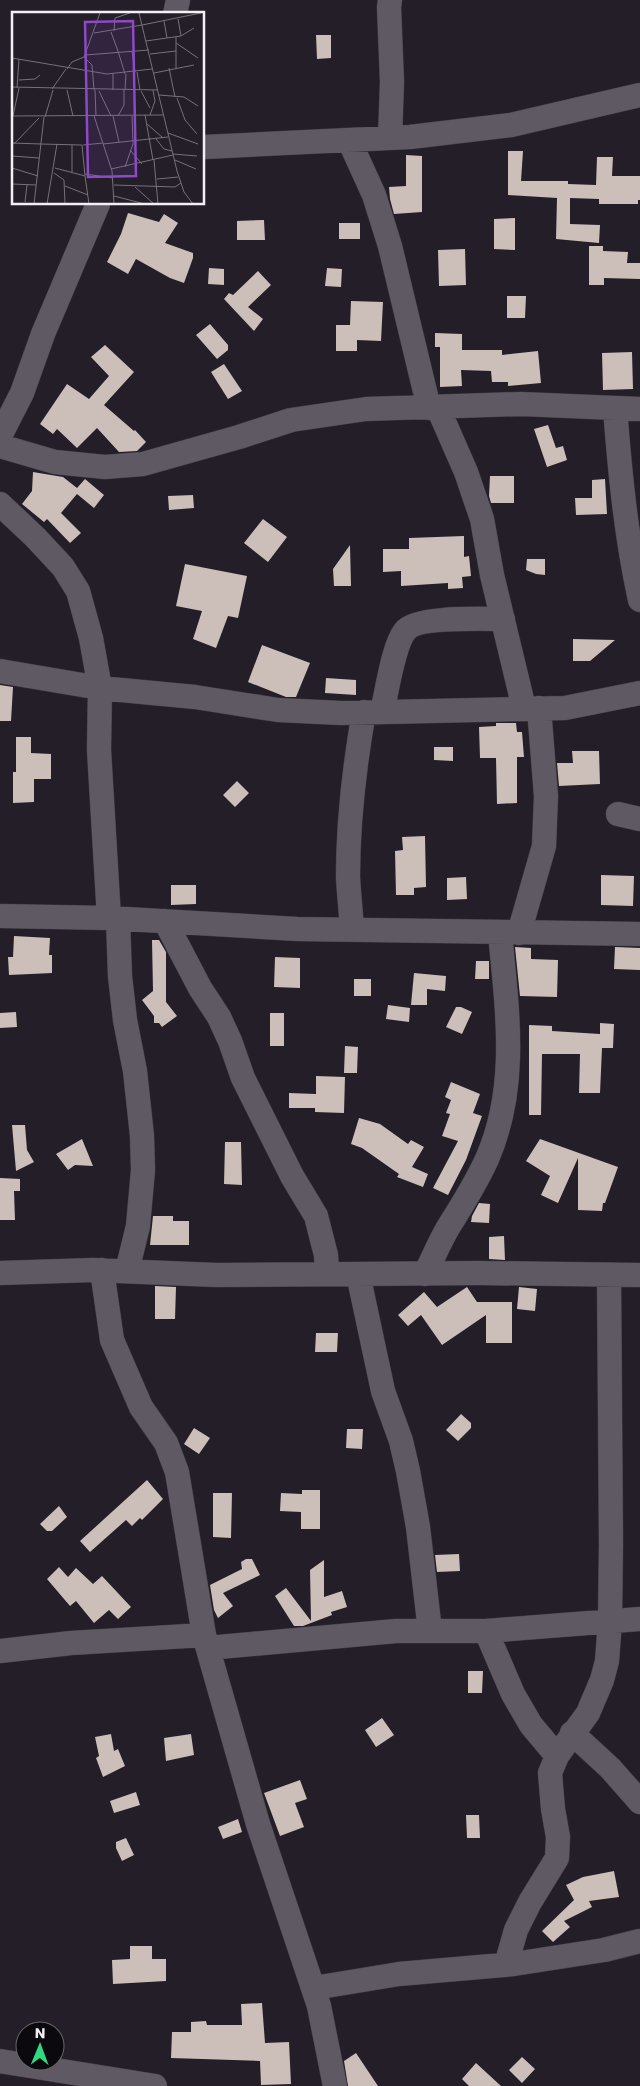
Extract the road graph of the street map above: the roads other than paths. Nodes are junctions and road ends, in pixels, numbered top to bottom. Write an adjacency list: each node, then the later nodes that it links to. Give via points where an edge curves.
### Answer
1 (390, 0): 3 (street)
2 (640, 95): 3 (street, via 511,125)
3 (390, 138): 4 (street)
4 (349, 140): 5 (street); 7 (street, via 374,195)
5 (205, 147)
6 (98, 205): 10 (street, via 43,334 22,393)
7 (434, 408): 8 (street, via 521,404); 11 (street, via 366,408 291,420 143,464 105,468 55,462); 14 (street, via 466,472 482,519)
8 (615, 408): 9 (street); 13 (street, via 620,486 629,552)
9 (640, 409)
10 (0, 436)
11 (0, 446)
12 (0, 504): 16 (street, via 63,567 78,591)
13 (640, 600)
14 (503, 619): 18 (street); 19 (street, via 445,620 415,624 406,630)
15 (0, 671): 16 (street)
16 (100, 688): 19 (street, via 195,697 278,710); 21 (street, via 99,750)
17 (640, 693): 18 (street, via 565,708)
18 (531, 708): 19 (street); 24 (street, via 546,796 544,846)
19 (373, 712): 23 (street, via 358,746 348,876)
20 (0, 916): 21 (street)
21 (113, 918): 22 (street); 27 (street, via 142,1136 139,1219)
22 (164, 921): 23 (street); 29 (street, via 219,1017 242,1078 316,1216 326,1255)
23 (352, 930): 24 (street)
24 (509, 933): 25 (street); 31 (street, via 509,1067 499,1121 487,1158 468,1199 449,1226)
25 (640, 934)
26 (102, 1270): 27 (street); 28 (street); 38 (street, via 112,1340 141,1407 166,1443 177,1472)
27 (127, 1271): 29 (street, via 216,1275)
28 (0, 1273)
29 (327, 1274): 30 (street)
30 (358, 1274): 31 (street); 37 (street, via 380,1382 408,1471)
31 (425, 1274): 32 (street)
32 (609, 1275): 33 (street); 35 (street)
33 (640, 1275)
34 (640, 1619): 35 (street)
35 (610, 1621): 36 (street); 40 (street, via 602,1680 588,1713)
36 (486, 1630): 37 (street); 41 (street, via 531,1725)
37 (430, 1631): 38 (street)
38 (206, 1641): 39 (street, via 71,1643); 45 (street, via 258,1824)
39 (0, 1652)
40 (572, 1733): 41 (street); 42 (street)
41 (557, 1756): 44 (street, via 550,1773 558,1837 557,1858 516,1930)
42 (640, 1802)
43 (640, 1941): 44 (street, via 604,1950)
44 (506, 1965): 45 (street, via 399,1974)
45 (314, 1988): 48 (street)
46 (0, 2061): 47 (street)
47 (155, 2086)
48 (335, 2086)

